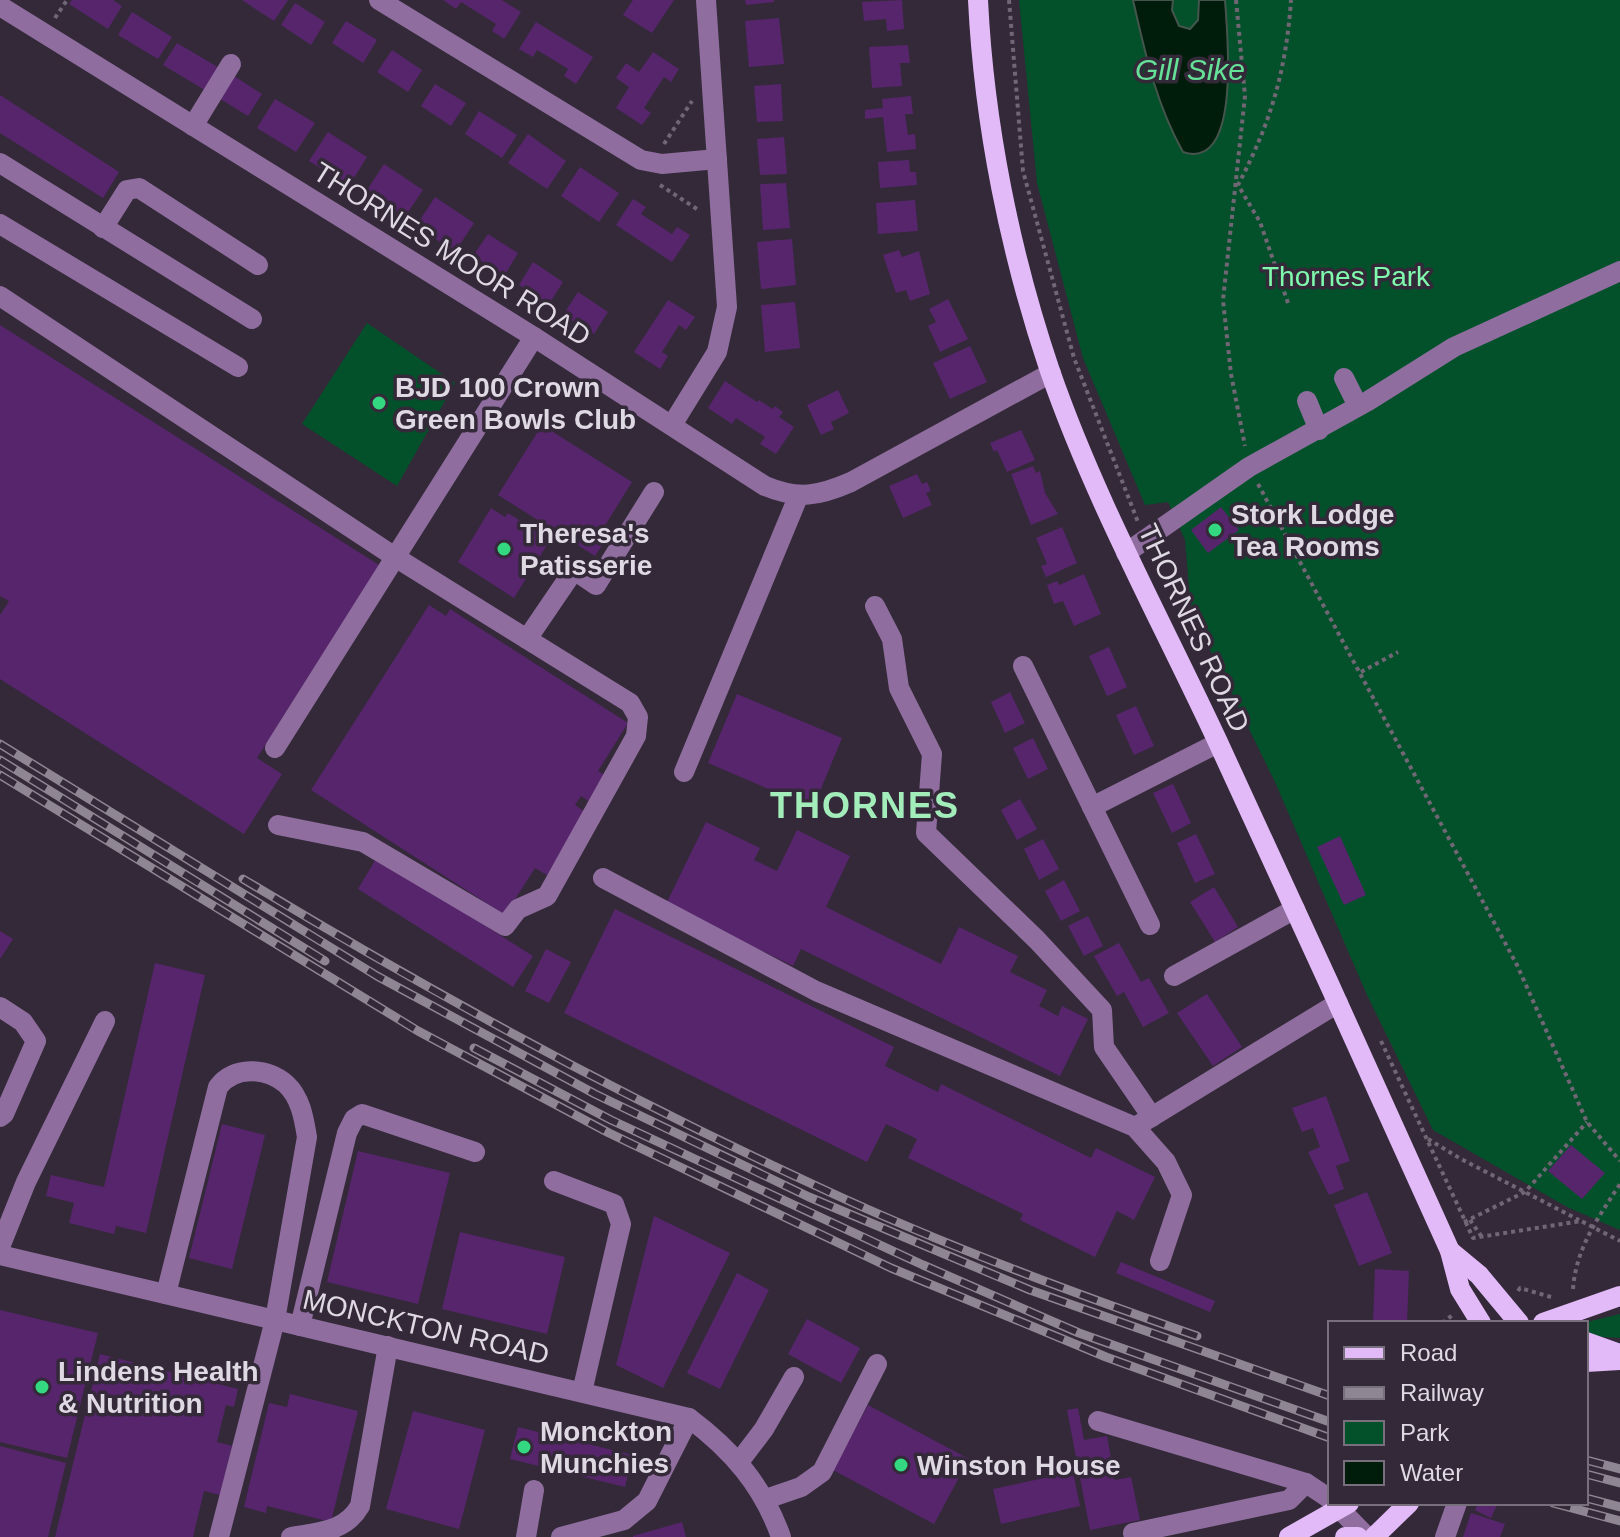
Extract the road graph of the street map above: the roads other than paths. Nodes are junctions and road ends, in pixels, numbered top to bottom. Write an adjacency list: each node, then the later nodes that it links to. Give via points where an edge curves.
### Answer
1 (379, 0): 7 (street, via 641,160 662,164)
2 (706, 0): 7 (street)
3 (978, 0): 17 (main road, THORNES ROAD, via 1000,180)
4 (0, 6): 6 (street, THORNES MOOR ROAD)
5 (231, 64): 6 (street)
6 (193, 126): 15 (street, THORNES MOOR ROAD)
7 (717, 159): 21 (street, via 725,323 717,352)
8 (0, 163): 10 (street)
9 (0, 224): 16 (street)
10 (103, 228): 11 (street, via 127,190 139,188); 14 (street)
11 (258, 265)
12 (1620, 271): 20 (street, via 1454,347)
13 (0, 296): 26 (street)
14 (252, 319)
15 (534, 337): 21 (street, THORNES MOOR ROAD); 26 (street)
16 (238, 367)
17 (1051, 373): 24 (street, via 851,482); 25 (main road, THORNES ROAD)
18 (1344, 378): 20 (street)
19 (1307, 401): 22 (street)
20 (1358, 406): 22 (street)
21 (672, 425): 24 (street, THORNES MOOR ROAD, via 765,486)
22 (1319, 430): 25 (street, via 1249,467)
23 (654, 492): 28 (street, via 596,585 574,570)
24 (798, 497): 32 (street)
25 (1126, 553): 30 (main road, THORNES ROAD)
26 (395, 557): 28 (street); 31 (street)
27 (875, 606): 43 (street, via 892,639 899,688 932,754 926,833 1102,1010 1104,1047)
28 (527, 639): 34 (street, via 630,703 638,717 636,736 547,896 518,909 505,926 363,842)
29 (1023, 666): 33 (street)
30 (1218, 743): 33 (street); 36 (main road, THORNES ROAD)
31 (275, 748)
32 (684, 772)
33 (1092, 807): 37 (street)
34 (278, 825)
35 (603, 878): 43 (street, via 816,991)
36 (1295, 909): 38 (street); 39 (main road, THORNES ROAD)
37 (1150, 925)
38 (1174, 976)
39 (1338, 1003): 43 (street); 47 (main road, THORNES ROAD)
40 (0, 1007): 42 (street, via 23,1022 36,1041)
41 (105, 1021): 46 (street)
42 (0, 1117)
43 (1143, 1122): 49 (street, via 1182,1195)
44 (475, 1152): 56 (street, via 362,1114 354,1119)
45 (554, 1181): 63 (street, via 614,1204 621,1224)
46 (0, 1247)
47 (1450, 1251): 53 (main road, THORNES ROAD, via 1460,1289); 54 (main road, THORNES ROAD, via 1479,1275)
48 (0, 1255): 50 (street, MONCKTON ROAD)
49 (1160, 1261)
50 (166, 1294): 52 (street, MONCKTON ROAD); 52 (street, via 218,1087 226,1076 246,1070 286,1084 302,1109 307,1137)
51 (1620, 1296): 55 (main road)
52 (275, 1320): 56 (street, MONCKTON ROAD); 77 (street)
53 (1480, 1321)
54 (1518, 1321)
55 (1549, 1321)
56 (300, 1326): 58 (street, MONCKTON ROAD)
57 (1588, 1343): 59 (main road)
58 (388, 1346): 63 (street, MONCKTON ROAD); 78 (street, via 360,1506 352,1521 340,1528)
59 (1620, 1357): 60 (main road)
60 (1588, 1362)
61 (877, 1364): 70 (street, via 822,1472 801,1487)
62 (794, 1377): 66 (street)
63 (582, 1392): 64 (street, MONCKTON ROAD)
64 (689, 1418): 66 (street, MONCKTON ROAD); 76 (street, via 647,1501 624,1520)
65 (1098, 1421): 67 (street)
66 (739, 1462): 70 (street, MONCKTON ROAD)
67 (1306, 1483): 69 (street); 75 (street, via 1289,1500)
68 (534, 1490): 79 (street)
69 (1328, 1497)
70 (766, 1499): 80 (street, MONCKTON ROAD)
71 (1337, 1505): 81 (main road)
72 (1339, 1505): 84 (street)
73 (1407, 1505): 85 (main road)
74 (1456, 1505): 86 (street)
75 (1133, 1533)
76 (574, 1535)
77 (219, 1537)
78 (291, 1537)
79 (526, 1537)
80 (781, 1537)
81 (1289, 1537)
82 (1345, 1537): 83 (main road)
83 (1358, 1537)
84 (1367, 1537)
85 (1374, 1537)
86 (1445, 1537)

